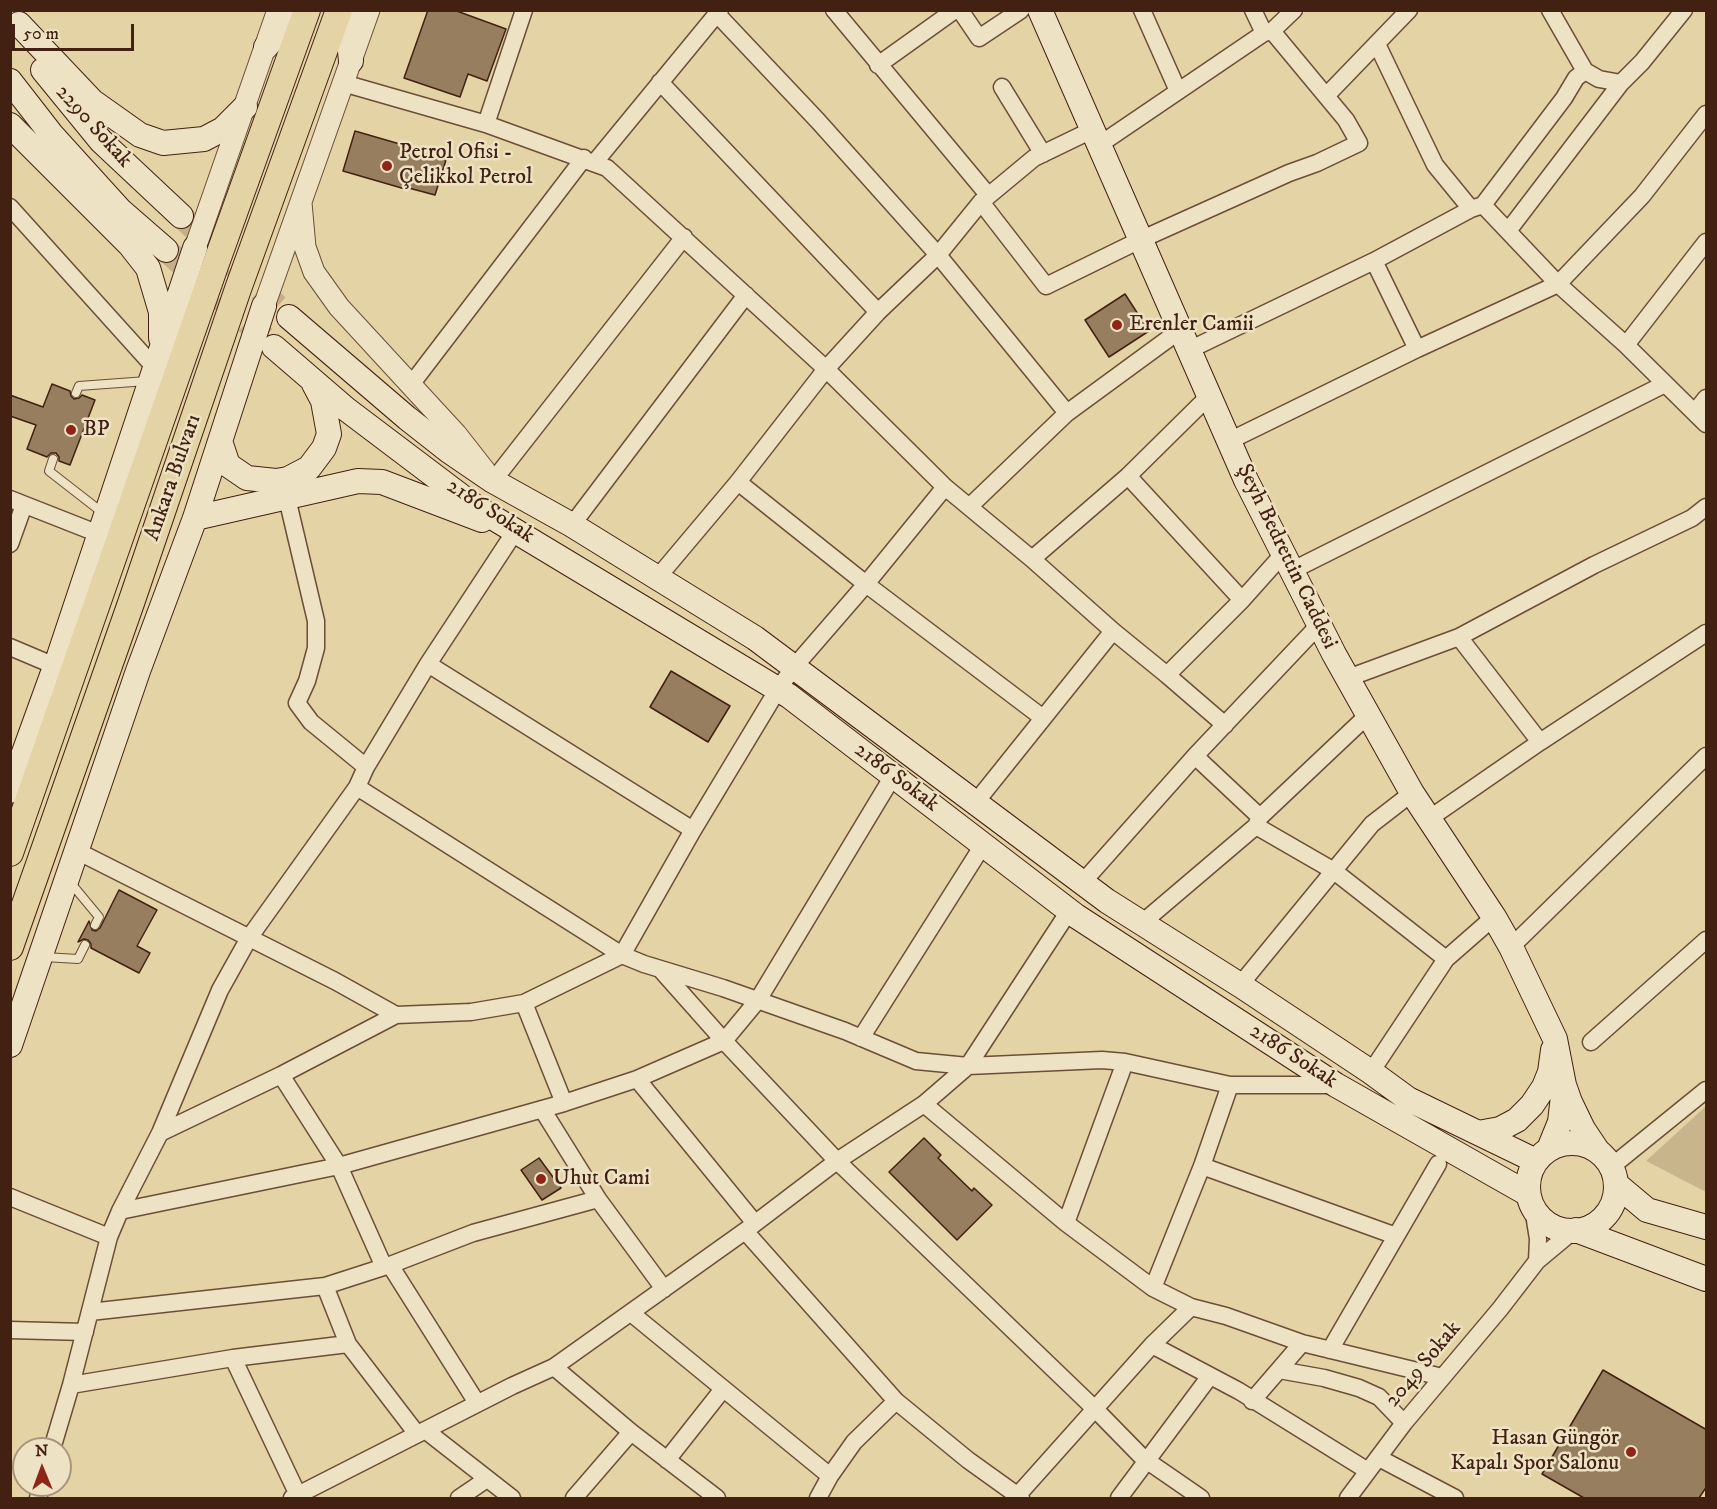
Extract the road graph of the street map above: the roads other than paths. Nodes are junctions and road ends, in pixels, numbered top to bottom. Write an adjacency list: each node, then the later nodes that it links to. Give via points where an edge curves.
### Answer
1 (278, 10): 23 (street)
2 (297, 10): 23 (main road)
3 (307, 10): 121 (main road, Ankara Bulvarı)
4 (339, 10): 132 (main road, Ankara Bulvarı)
5 (346, 10): 26 (main road)
6 (369, 10): 26 (street)
7 (524, 10): 36 (street)
8 (834, 10): 24 (street)
9 (955, 10): 24 (street)
10 (960, 10): 11 (street, via 979,38)
11 (1021, 10)
12 (1040, 10): 37 (main road, Şeyh Bedrettin Caddesi)
13 (1142, 10): 31 (street)
14 (1253, 10): 21 (street)
15 (1294, 10): 21 (street)
16 (1410, 10): 22 (street)
17 (1550, 10): 25 (street)
18 (1684, 10): 29 (street)
19 (718, 12): 28 (street); 51 (street)
20 (18, 23): 33 (main road, via 92,101 140,135 163,143 204,139 223,129); 44 (main road, 2290 Sokak, via 35,60 101,141)
21 (1268, 32): 31 (street); 32 (street)
22 (1377, 44): 32 (street); 43 (street, via 1435,165)
23 (266, 47): 33 (street)
24 (878, 65): 40 (street)
25 (1585, 71): 29 (street, via 1599,79); 43 (street)
26 (347, 72): 36 (street); 41 (street)
27 (10, 81): 50 (main road, 2290 Sokak, via 120,210)
28 (660, 82): 39 (street); 56 (street)
29 (1621, 83): 45 (street)
30 (1002, 87): 38 (street)
31 (1178, 92): 37 (street)
32 (1326, 96): 47 (street, via 1359,143)
33 (245, 107): 49 (street)
34 (1707, 114): 53 (street, via 1642,196)
35 (10, 124): 62 (main road, via 148,268 161,312)
36 (486, 124): 39 (street)
37 (1095, 137): 38 (street); 47 (main road, Şeyh Bedrettin Caddesi)
38 (1043, 154): 40 (street)
39 (589, 160): 46 (street, via 607,168); 66 (street)
40 (984, 199): 47 (street, via 1046,286); 51 (street)
41 (301, 202): 55 (street); 66 (street, via 305,247 314,272 339,307)
42 (10, 207): 62 (street)
43 (1477, 207): 45 (street); 52 (street)
44 (181, 216)
45 (1508, 231): 53 (street)
46 (684, 237): 54 (street); 76 (street)
47 (1140, 240): 58 (main road, Şeyh Bedrettin Caddesi)
48 (1707, 242): 59 (street)
49 (195, 248): 62 (main road)
50 (166, 250)
51 (938, 255): 56 (street); 70 (street)
52 (1374, 261): 58 (street); 61 (street)
53 (1558, 284): 59 (street); 61 (street)
54 (747, 295): 63 (street); 85 (street)
55 (264, 306): 72 (main road)
56 (878, 312): 63 (street)
57 (289, 317): 76 (main road, 2186 Sokak, via 407,418)
58 (1184, 341): 68 (main road, Şeyh Bedrettin Caddesi); 70 (street)
59 (1626, 345): 65 (street)
60 (274, 347): 64 (main road, 2186 Sokak)
61 (1417, 349): 73 (street)
62 (156, 367): 67 (lane, via 78,386); 84 (main road)
63 (826, 369): 77 (street); 78 (street)
64 (312, 379): 72 (main road, via 323,401 329,434 309,468 276,481 247,478 228,465); 86 (main road, 2186 Sokak, via 345,409 477,508)
65 (1665, 384): 71 (street); 89 (street)
66 (410, 386): 76 (street, via 456,434)
67 (76, 393)
68 (1209, 396): 73 (main road, Şeyh Bedrettin Caddesi); 75 (street)
69 (1707, 398): 71 (street)
70 (1067, 413): 81 (street)
71 (1701, 418)
72 (220, 441): 83 (main road)
73 (1229, 441): 89 (main road, Şeyh Bedrettin Caddesi)
74 (53, 459): 84 (lane, via 49,471)
75 (1128, 476): 88 (street); 92 (street)
76 (493, 481): 85 (main road, 2186 Sokak)
77 (738, 482): 90 (street); 91 (street)
78 (945, 487): 81 (street); 91 (street)
79 (287, 498): 83 (main road); 86 (main road, via 334,485 382,482); 110 (street, via 316,621 316,648 297,703 311,722)
80 (17, 502): 84 (street); 87 (street)
81 (969, 507): 88 (street)
82 (1707, 507): 96 (street)
83 (195, 518): 120 (main road)
84 (102, 524): 99 (main road)
85 (572, 525): 90 (main road, 2186 Sokak)
86 (516, 530): 98 (street); 103 (main road, 2186 Sokak)
87 (10, 544)
88 (1032, 559): 94 (street)
89 (1287, 562): 92 (street); 93 (main road, Şeyh Bedrettin Caddesi)
90 (658, 577): 100 (main road, 2186 Sokak)
91 (866, 584): 100 (street); 105 (street)
92 (1242, 600): 101 (street)
93 (1319, 625): 102 (main road, Şeyh Bedrettin Caddesi); 106 (street)
94 (1113, 631): 101 (street); 105 (street)
95 (1707, 633): 107 (street)
96 (1459, 638): 102 (street); 107 (street)
97 (10, 647): 99 (street)
98 (428, 664): 110 (street); 118 (street)
99 (56, 666): 113 (main road)
100 (795, 666): 103 (street); 115 (main road, 2186 Sokak)
101 (1167, 675): 106 (street)
102 (1348, 678): 104 (main road, Şeyh Bedrettin Caddesi)
103 (777, 689): 111 (main road, 2186 Sokak); 118 (street)
104 (1368, 715): 114 (main road, Şeyh Bedrettin Caddesi); 117 (street)
105 (1043, 718): 115 (street)
106 (1225, 725): 108 (street)
107 (1540, 742): 116 (street)
108 (1195, 756): 117 (street); 124 (street)
109 (1707, 756): 133 (street)
110 (366, 767): 112 (street)
111 (893, 776): 119 (main road, 2186 Sokak); 139 (street)
112 (357, 787): 129 (street); 134 (street)
113 (10, 791)
114 (1412, 793): 116 (main road, Şeyh Bedrettin Caddesi); 122 (street, via 1372,824)
115 (976, 802): 124 (main road, 2186 Sokak)
116 (1430, 818): 126 (main road, Şeyh Bedrettin Caddesi)
117 (1258, 821): 122 (street); 127 (street)
118 (693, 831): 134 (street)
119 (983, 844): 125 (main road, 2186 Sokak); 142 (street)
120 (77, 851): 123 (main road); 129 (street)
121 (10, 854)
122 (1334, 871): 136 (street); 138 (street)
123 (67, 879): 128 (lane, via 99,917); 135 (main road)
124 (1083, 882): 127 (main road, 2186 Sokak)
125 (1069, 910): 148 (street); 153 (main road, 2186 Sokak)
126 (1494, 917): 133 (main road, Şeyh Bedrettin Caddesi); 136 (street)
127 (1142, 923): 138 (main road, 2186 Sokak)
128 (95, 925)
129 (249, 938): 141 (street); 159 (street, via 220,990)
130 (1707, 939): 145 (street)
131 (85, 945): 135 (lane, via 78,959)
132 (10, 947)
133 (1511, 947): 143 (main road, Şeyh Bedrettin Caddesi)
134 (622, 956): 137 (street); 140 (street)
135 (40, 957): 146 (main road)
136 (1446, 959): 149 (street)
137 (661, 970): 139 (street); 144 (street)
138 (1240, 985): 149 (main road, 2186 Sokak)
139 (758, 1000): 142 (street); 144 (street)
140 (524, 1003): 141 (street, via 471,1012); 156 (street)
141 (396, 1015): 150 (street)
142 (861, 1038): 148 (street, via 916,1061)
143 (1555, 1039): 154 (main road, Şeyh Bedrettin Caddesi); 160 (main road, via 1550,1072 1532,1105 1500,1129)
144 (724, 1041): 151 (street); 162 (street)
145 (1591, 1042)
146 (10, 1045)
147 (1125, 1062): 148 (street); 152 (street); 171 (street)
148 (968, 1066): 157 (street)
149 (1371, 1071): 160 (main road, 2186 Sokak, via 1407,1099)
150 (281, 1075): 159 (street); 164 (street)
151 (637, 1079): 156 (street); 172 (street)
152 (1230, 1085): 153 (street); 165 (street)
153 (1336, 1085): 169 (main road, 2186 Sokak)
154 (1564, 1085): 161 (main road, Şeyh Bedrettin Caddesi, via 1560,1122); 166 (main road, Şeyh Bedrettin Caddesi, via 1583,1129)
155 (1707, 1090): 166 (street)
156 (564, 1103): 158 (street)
157 (924, 1104): 162 (street); 171 (street)
158 (542, 1109): 164 (street); 168 (street)
159 (160, 1133): 170 (street)
160 (1478, 1133): 161 (main road, 2186 Sokak)
161 (1543, 1155): 166 (main road, via 1569,1142 1584,1144); 169 (main road, via 1528,1179)
162 (837, 1161): 172 (street); 202 (street)
163 (1438, 1164): 175 (street)
164 (339, 1166): 170 (street); 178 (street)
165 (1202, 1166): 175 (street); 181 (street)
166 (1608, 1167): 173 (main road, Şeyh Bedrettin Caddesi, via 1632,1199 1647,1209); 174 (main road, via 1614,1202 1596,1224)
167 (10, 1197): 176 (street)
168 (598, 1198): 178 (street, via 473,1233); 182 (street)
169 (1530, 1201): 174 (main road, via 1542,1220 1555,1228); 177 (street, via 1538,1239)
170 (120, 1211): 176 (street)
171 (1066, 1223): 181 (street)
172 (750, 1227): 182 (street); 199 (street)
173 (1707, 1227)
174 (1574, 1231): 177 (street, 2049 Sokak); 179 (main road)
175 (1396, 1236): 191 (street)
176 (109, 1237): 184 (street)
177 (1537, 1261): 196 (street, 2049 Sokak)
178 (387, 1266): 180 (street); 201 (street)
179 (1707, 1279)
180 (324, 1286): 184 (street); 189 (street)
181 (1153, 1288): 183 (street)
182 (664, 1289): 185 (street)
183 (1191, 1307): 188 (street); 190 (street)
184 (90, 1312): 187 (street)
185 (631, 1313): 193 (street); 198 (street)
186 (10, 1330): 187 (street)
187 (85, 1332): 197 (street)
188 (1302, 1343): 191 (street); 194 (street)
189 (348, 1344): 192 (street); 204 (street)
190 (1152, 1345): 195 (street); 202 (street)
191 (1330, 1350): 196 (street)
192 (233, 1358): 197 (street); 213 (street)
193 (554, 1367): 201 (street); 205 (street)
194 (1279, 1370): 200 (street); 203 (street, via 1359,1388 1379,1397)
195 (1210, 1376): 200 (street); 209 (street)
196 (1442, 1377): 203 (street, 2049 Sokak)
197 (71, 1385): 206 (street)
198 (723, 1389): 208 (street); 211 (street)
199 (896, 1401): 211 (street, via 854,1442); 214 (street)
200 (1252, 1401): 210 (street)
201 (477, 1403): 204 (street)
202 (1096, 1410): 209 (street); 214 (street)
203 (1404, 1423): 207 (street, 2049 Sokak)
204 (421, 1432): 212 (street); 213 (street)
205 (631, 1432): 208 (street); 217 (street)
206 (56, 1437)
207 (1379, 1458): 210 (street, 2049 Sokak); 223 (street)
208 (667, 1460): 218 (street)
209 (1148, 1461): 220 (street); 221 (street)
210 (1368, 1471): 222 (street, 2049 Sokak)
211 (830, 1476): 219 (street)
212 (487, 1479): 215 (street); 216 (street)
213 (295, 1497)
214 (1019, 1497)
215 (459, 1498)
216 (512, 1498)
217 (574, 1498)
218 (717, 1498)
219 (821, 1498)
220 (1119, 1498)
221 (1201, 1498)
222 (1348, 1498)
223 (1455, 1498)

